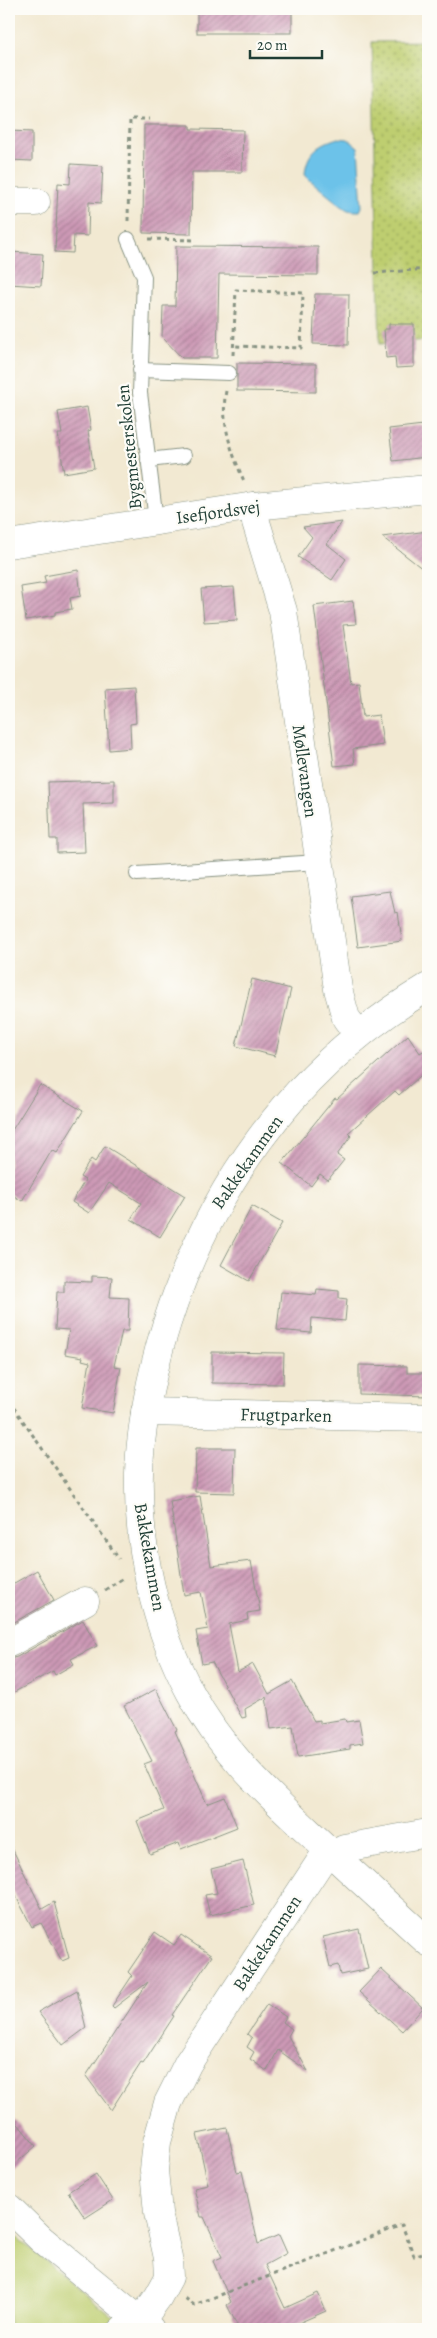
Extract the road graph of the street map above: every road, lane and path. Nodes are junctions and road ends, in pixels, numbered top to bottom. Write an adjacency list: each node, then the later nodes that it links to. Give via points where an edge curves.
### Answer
1 (149, 119): 4 (path, via 130,119)
2 (9, 202): 3 (street)
3 (36, 202)
4 (128, 239): 5 (path); 9 (lane, Bygmesterskolen, via 144,277)
5 (196, 240)
6 (428, 269): 7 (path)
7 (375, 273)
8 (234, 346): 8 (path, via 301,348 303,292 236,290); 10 (path)
9 (140, 370): 10 (lane, Bygmesterskolen); 12 (lane, Bygmesterskolen)
10 (229, 373): 14 (path, via 224,398 232,454)
11 (184, 456): 12 (lane)
12 (148, 460): 15 (lane, Bygmesterskolen)
13 (428, 489): 14 (street, Isefjordsvej)
14 (254, 506): 15 (street, Isefjordsvej); 17 (street, Møllevangen, via 283,611)
15 (156, 520): 16 (street, Isefjordsvej)
16 (9, 544)
17 (318, 862): 18 (lane); 20 (street, Møllevangen, via 340,1002 346,1018)
18 (137, 874)
19 (428, 987): 20 (street, Bakkekammen)
20 (358, 1034): 22 (street, Bakkekammen, via 304,1086 266,1131 238,1169 209,1218 183,1275 169,1316)
21 (9, 1401): 24 (path, via 128,1572)
22 (145, 1412): 23 (street, Frugtparken); 24 (street, Bakkekammen, via 139,1499)
23 (428, 1418)
24 (150, 1580): 28 (street, Bakkekammen, via 177,1665 211,1727 240,1765)
25 (85, 1601): 26 (street)
26 (9, 1642)
27 (428, 1832): 28 (street, via 344,1848)
28 (332, 1854): 29 (street); 32 (street, Bakkekammen, via 188,2063 168,2103 157,2142 154,2170 168,2264)
29 (428, 1942)
30 (9, 2208): 33 (street)
31 (428, 2251): 32 (path, via 414,2256 402,2225 194,2305)
32 (167, 2284): 33 (street)
33 (134, 2323)

